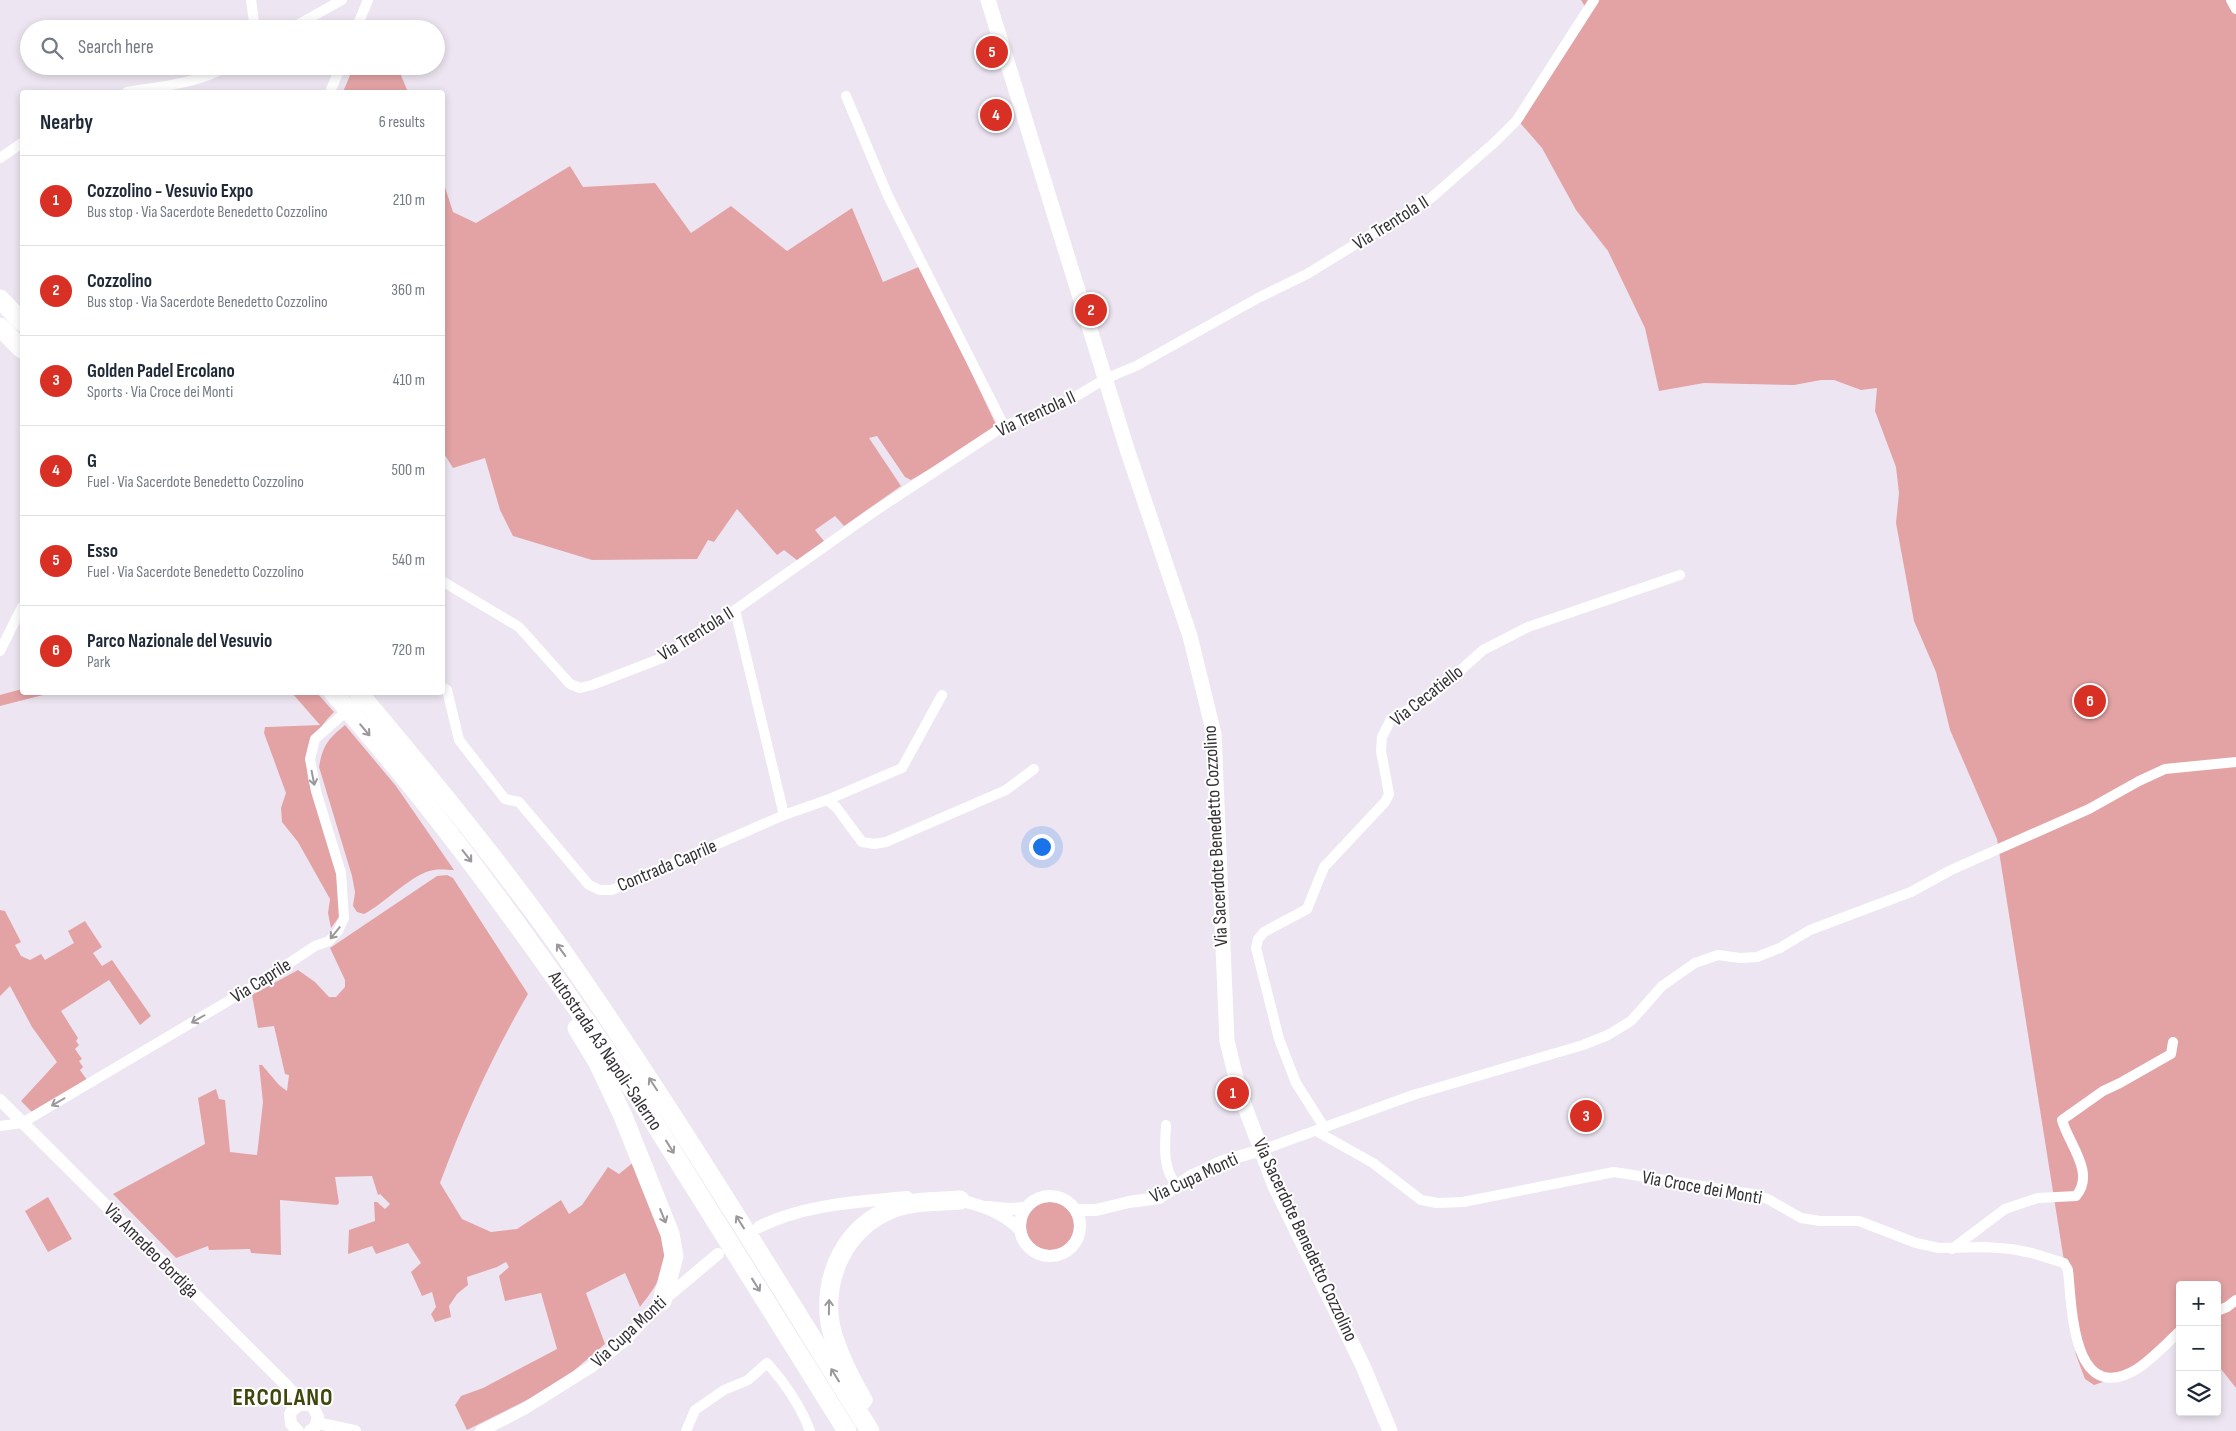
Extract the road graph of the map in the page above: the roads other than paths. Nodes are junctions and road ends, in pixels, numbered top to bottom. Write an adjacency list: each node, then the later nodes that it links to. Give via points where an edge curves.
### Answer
1 (251, 0): 8 (street)
2 (342, 0): 9 (street)
3 (368, 0): 10 (street)
4 (988, 0): 22 (main road, Via Sacerdote Benedetto Cozzolino)
5 (1594, 0): 22 (street, Via Trentola II, via 1518,120 1431,198 1307,274)
6 (2231, 0): 7 (street)
7 (2236, 9)
8 (254, 20)
9 (306, 20)
10 (360, 20)
11 (206, 75): 13 (street)
12 (337, 75): 14 (street)
13 (138, 90)
14 (331, 90)
15 (846, 96): 23 (street, via 888,196)
16 (20, 144): 17 (street)
17 (0, 158)
18 (0, 299): 19 (highway)
19 (20, 320)
20 (0, 327): 21 (highway)
21 (20, 347)
22 (1106, 379): 23 (street, Via Trentola II, via 1065,403); 45 (main road, Via Sacerdote Benedetto Cozzolino, via 1190,636 1214,734 1227,1041 1240,1094)
23 (1004, 426): 26 (street, Via Trentola II, via 875,511)
24 (1680, 575): 44 (street, Via Cecatiello, via 1521,631 1483,650 1430,698 1391,719 1382,737 1388,794 1385,802 1324,868 1307,909 1264,932 1256,948 1280,1039 1296,1083)
25 (445, 583): 26 (street, Via Trentola II, via 519,627 570,684 580,688 662,658)
26 (735, 610): 37 (street)
27 (20, 611): 28 (street)
28 (0, 651)
29 (445, 688): 37 (street, Contrada Caprile, via 448,690 459,740 505,799 519,802 589,885 600,890 612,890)
30 (336, 695): 38 (highway, Autostrada A3 Napoli-Salerno, one-way to 38)
31 (360, 695): 69 (highway, Autostrada A3 Napoli-Salerno, one-way to 31, via 652,1082 564,954 497,863)
32 (364, 695): 41 (street, Via Caprile, one-way to 41, via 315,739 310,759 316,791 341,873 344,918 338,931 329,941 316,946 262,982)
33 (942, 695): 36 (street, via 902,768)
34 (2236, 762): 44 (street, via 2165,769 2089,809 1951,870 1911,892 1810,930 1780,948 1757,956 1718,955 1695,963 1662,986 1630,1021 1608,1036 1412,1095)
35 (1034, 769): 36 (street, via 1006,790 886,842 874,844 862,842)
36 (827, 800): 37 (street)
37 (784, 814)
38 (485, 880): 58 (highway, one-way to 58, via 512,931 597,1061 623,1116 671,1241 674,1256); 68 (highway, Autostrada A3 Napoli-Salerno, one-way to 68, via 640,1100)
39 (2172, 1042): 55 (street, via 2171,1054 2103,1091 2062,1120 2083,1174 2083,1185 2076,1196 2038,1198 2005,1209)
40 (0, 1100): 41 (street, Via Amedeo Bordiga)
41 (22, 1123): 43 (street, Via Caprile); 61 (street, Via Amedeo Bordiga, via 286,1385 297,1397)
42 (1166, 1124): 46 (street, via 1167,1166)
43 (0, 1126)
44 (1320, 1129): 45 (street); 55 (street, Via Croce dei Monti, via 1373,1163 1421,1200 1463,1202 1614,1172 1752,1194 1768,1199 1801,1218 1820,1222 1859,1221 1916,1243)
45 (1262, 1150): 46 (street, Via Cupa Monti, via 1222,1161); 71 (main road, Via Sacerdote Benedetto Cozzolino, via 1275,1186 1363,1366)
46 (1177, 1185): 51 (street, Via Cupa Monti, via 1159,1198)
47 (960, 1200): 48 (street); 53 (street, via 933,1195 868,1201 800,1211); 70 (highway, one-way to 47, via 861,1398 838,1348 829,1317 830,1289 836,1263 847,1243 886,1211 911,1203)
48 (981, 1206): 49 (street); 54 (street, via 1012,1222)
49 (1026, 1208): 50 (street, via 1035,1200 1052,1196 1069,1202); 54 (street)
50 (1076, 1210): 51 (street, Via Cupa Monti); 52 (street)
51 (1096, 1210): 52 (street)
52 (1081, 1226): 54 (street, via 1072,1247 1052,1256 1041,1255 1031,1249)
53 (759, 1227)
54 (1020, 1230)
55 (1952, 1248): 60 (street, Via Croce dei Monti, via 2011,1249 2064,1263 2068,1270 2079,1349 2089,1368 2096,1373 2120,1376 2135,1370)
56 (718, 1254): 58 (street, Via Cupa Monti)
57 (2236, 1300): 59 (street)
58 (662, 1301): 65 (street, Via Cupa Monti, via 623,1342 591,1367 524,1409)
59 (2221, 1309)
60 (2176, 1334)
61 (299, 1405): 62 (street, via 313,1407 318,1417); 63 (street, via 290,1414)
62 (314, 1427): 64 (street)
63 (295, 1430)
64 (355, 1431)
65 (481, 1431)
66 (686, 1431): 67 (street, via 695,1410 724,1390 748,1380 767,1363 786,1388)
67 (810, 1431)
68 (847, 1431)
69 (870, 1431)
70 (881, 1431)
71 (1390, 1431)

